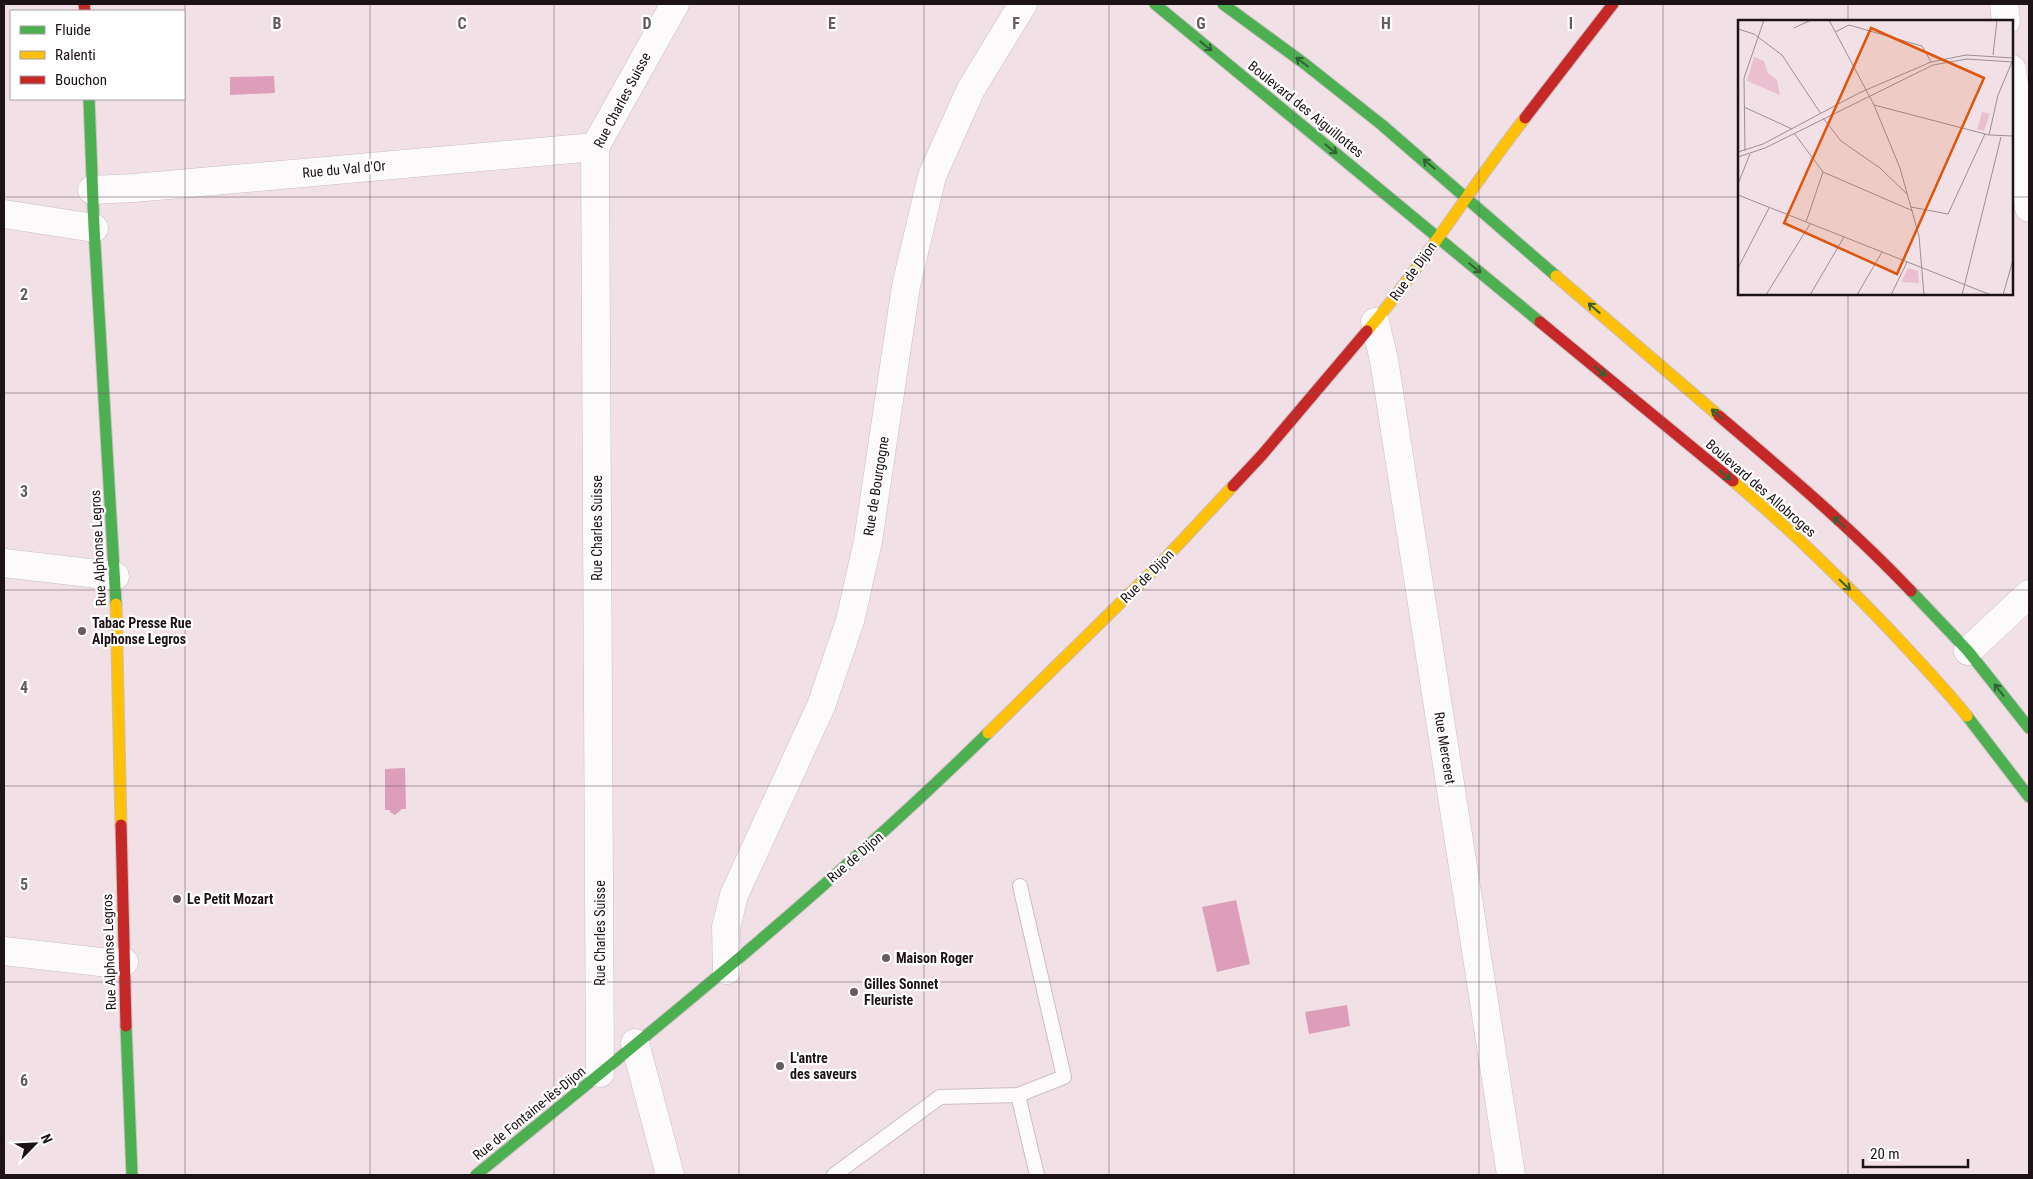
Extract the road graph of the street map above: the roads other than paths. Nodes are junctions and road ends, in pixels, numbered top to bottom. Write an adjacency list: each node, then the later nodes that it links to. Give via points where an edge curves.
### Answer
1 (675, 4): 10 (street, Rue Charles Suisse)
2 (1023, 4): 27 (street, Rue de Bourgogne, via 970,89 932,176 906,286 868,541 850,621 821,706 734,895 726,927)
3 (1155, 4): 16 (street, Boulevard des Aiguillottes, one-way to 16)
4 (1223, 4): 12 (street, one-way to 4, via 1305,64)
5 (1613, 4): 12 (street, Rue de Dijon)
6 (2004, 4): 7 (street)
7 (2006, 20)
8 (2013, 77): 13 (street)
9 (88, 100): 11 (street, Rue Alphonse Legros)
10 (595, 147): 11 (street, Rue du Val d'Or); 29 (street, Rue Charles Suisse)
11 (92, 190): 15 (street, Rue Alphonse Legros)
12 (1466, 195): 16 (street, Rue de Dijon); 21 (street, Boulevard des Allobroges, one-way to 12, via 1888,567 1802,487 1505,233)
13 (2029, 208)
14 (4, 214): 15 (street)
15 (94, 228): 19 (street, Rue Alphonse Legros)
16 (1437, 237): 17 (street, Rue de Dijon); 23 (street, Boulevard des Allobroges, one-way to 23, via 1776,517 1945,688)
17 (1375, 322): 27 (street, Rue de Dijon, via 1262,454 1161,563 924,796); 36 (street, Rue Merceret, via 1386,370)
18 (4, 563): 19 (street)
19 (115, 576): 26 (street, Rue Alphonse Legros)
20 (2029, 594): 21 (street)
21 (1968, 651): 22 (street, Boulevard des Allobroges, one-way to 21)
22 (2029, 728)
23 (2029, 796)
24 (1020, 886): 30 (lane, via 1064,1077)
25 (4, 951): 26 (street)
26 (124, 962): 31 (street, Rue Alphonse Legros)
27 (727, 970): 28 (street, Rue de Dijon)
28 (636, 1043): 29 (street, Rue de Dijon); 33 (street)
29 (600, 1073): 32 (street, Rue de Fontaine-lès-Dijon)
30 (1018, 1095): 34 (lane, via 940,1097); 35 (lane)
31 (132, 1175)
32 (476, 1175)
33 (670, 1175)
34 (834, 1175)
35 (1037, 1175)
36 (1512, 1175)

